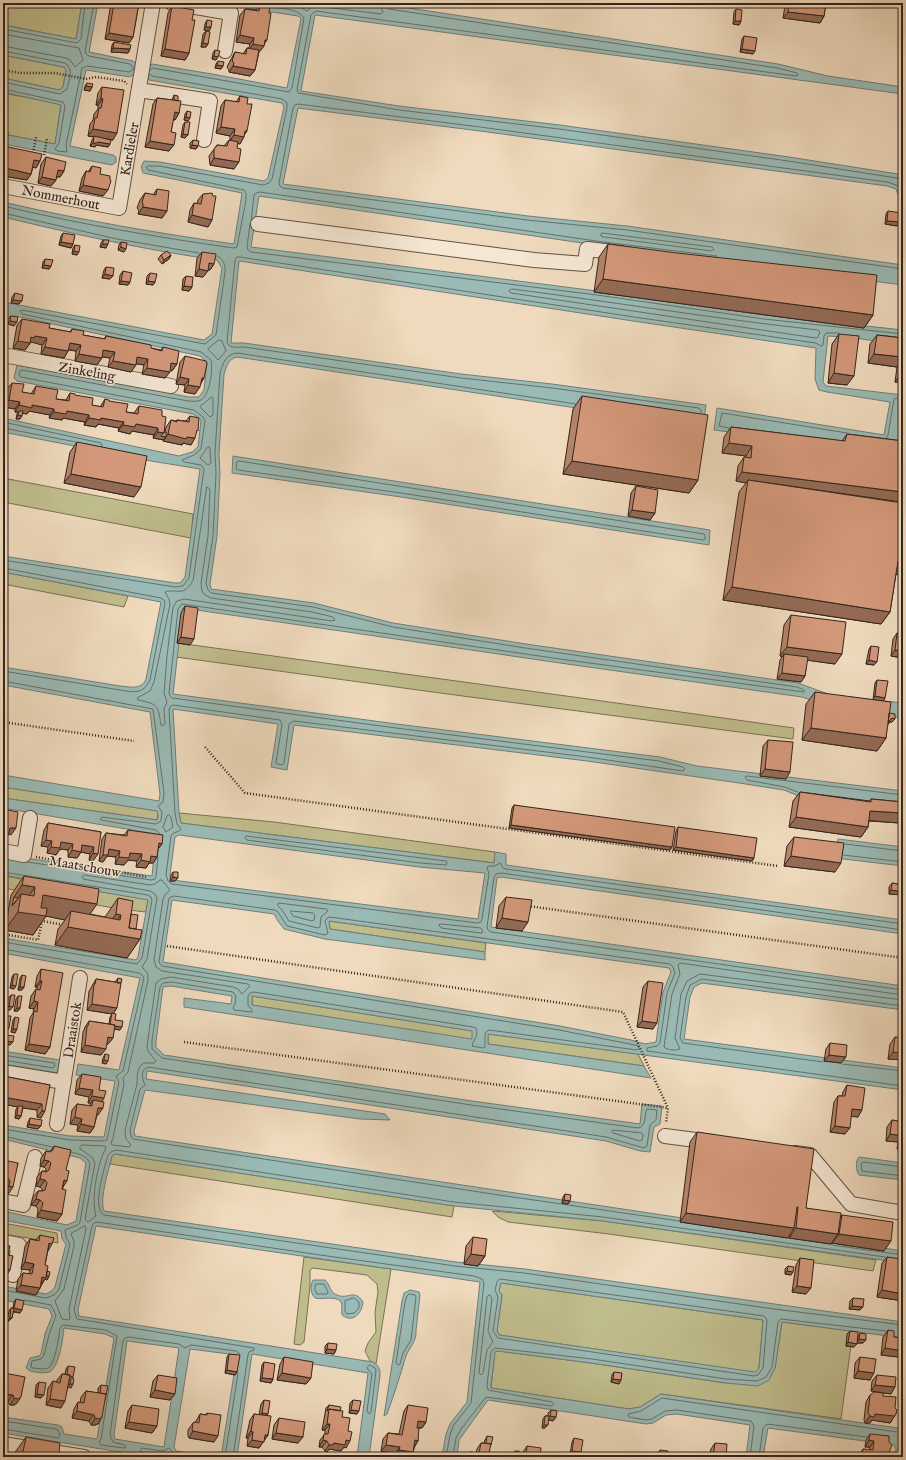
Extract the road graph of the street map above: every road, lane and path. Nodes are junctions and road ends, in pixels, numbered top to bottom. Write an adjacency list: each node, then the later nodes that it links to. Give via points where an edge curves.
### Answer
1 (153, 3): 5 (street, Kardieler)
2 (172, 3): 3 (street, via 231,13)
3 (225, 51)
4 (3, 70): 5 (path, via 20,73 55,72 124,81 130,88)
5 (139, 90): 9 (street, via 210,100); 14 (street, Kardieler)
6 (8, 131): 10 (path)
7 (36, 137): 11 (path)
8 (47, 139): 12 (path)
9 (204, 140)
10 (5, 148)
11 (34, 153)
12 (44, 155)
13 (3, 186): 14 (street, Nommerhout)
14 (119, 208)
15 (258, 224): 16 (street, via 534,260 585,264 587,249)
16 (631, 254)
17 (3, 355): 18 (street, Zinkeling)
18 (171, 386)
19 (3, 722): 20 (path)
20 (134, 741)
21 (205, 747): 25 (path, via 245,793)
22 (30, 818): 24 (street)
23 (3, 851): 24 (street)
24 (24, 855): 26 (path, Maatschouw)
25 (778, 866)
26 (146, 877)
27 (524, 906): 31 (path)
28 (65, 925): 29 (path, via 42,921 38,940)
29 (3, 934)
30 (167, 946): 36 (path, via 623,1012)
31 (903, 958)
32 (80, 978): 35 (street, Draaistok)
33 (184, 1042): 36 (path)
34 (3, 1072): 35 (street)
35 (65, 1072): 37 (street, Draaistok)
36 (668, 1108): 38 (path)
37 (57, 1124)
38 (665, 1136): 39 (street)
39 (726, 1144)
40 (780, 1151): 43 (street, via 810,1155 850,1204)
41 (35, 1157): 42 (street, via 23,1205)
42 (3, 1201)
43 (903, 1213)
44 (3, 1242): 45 (street, via 19,1245)
45 (13, 1275)
46 (3, 1444): 47 (street)
47 (84, 1457)

